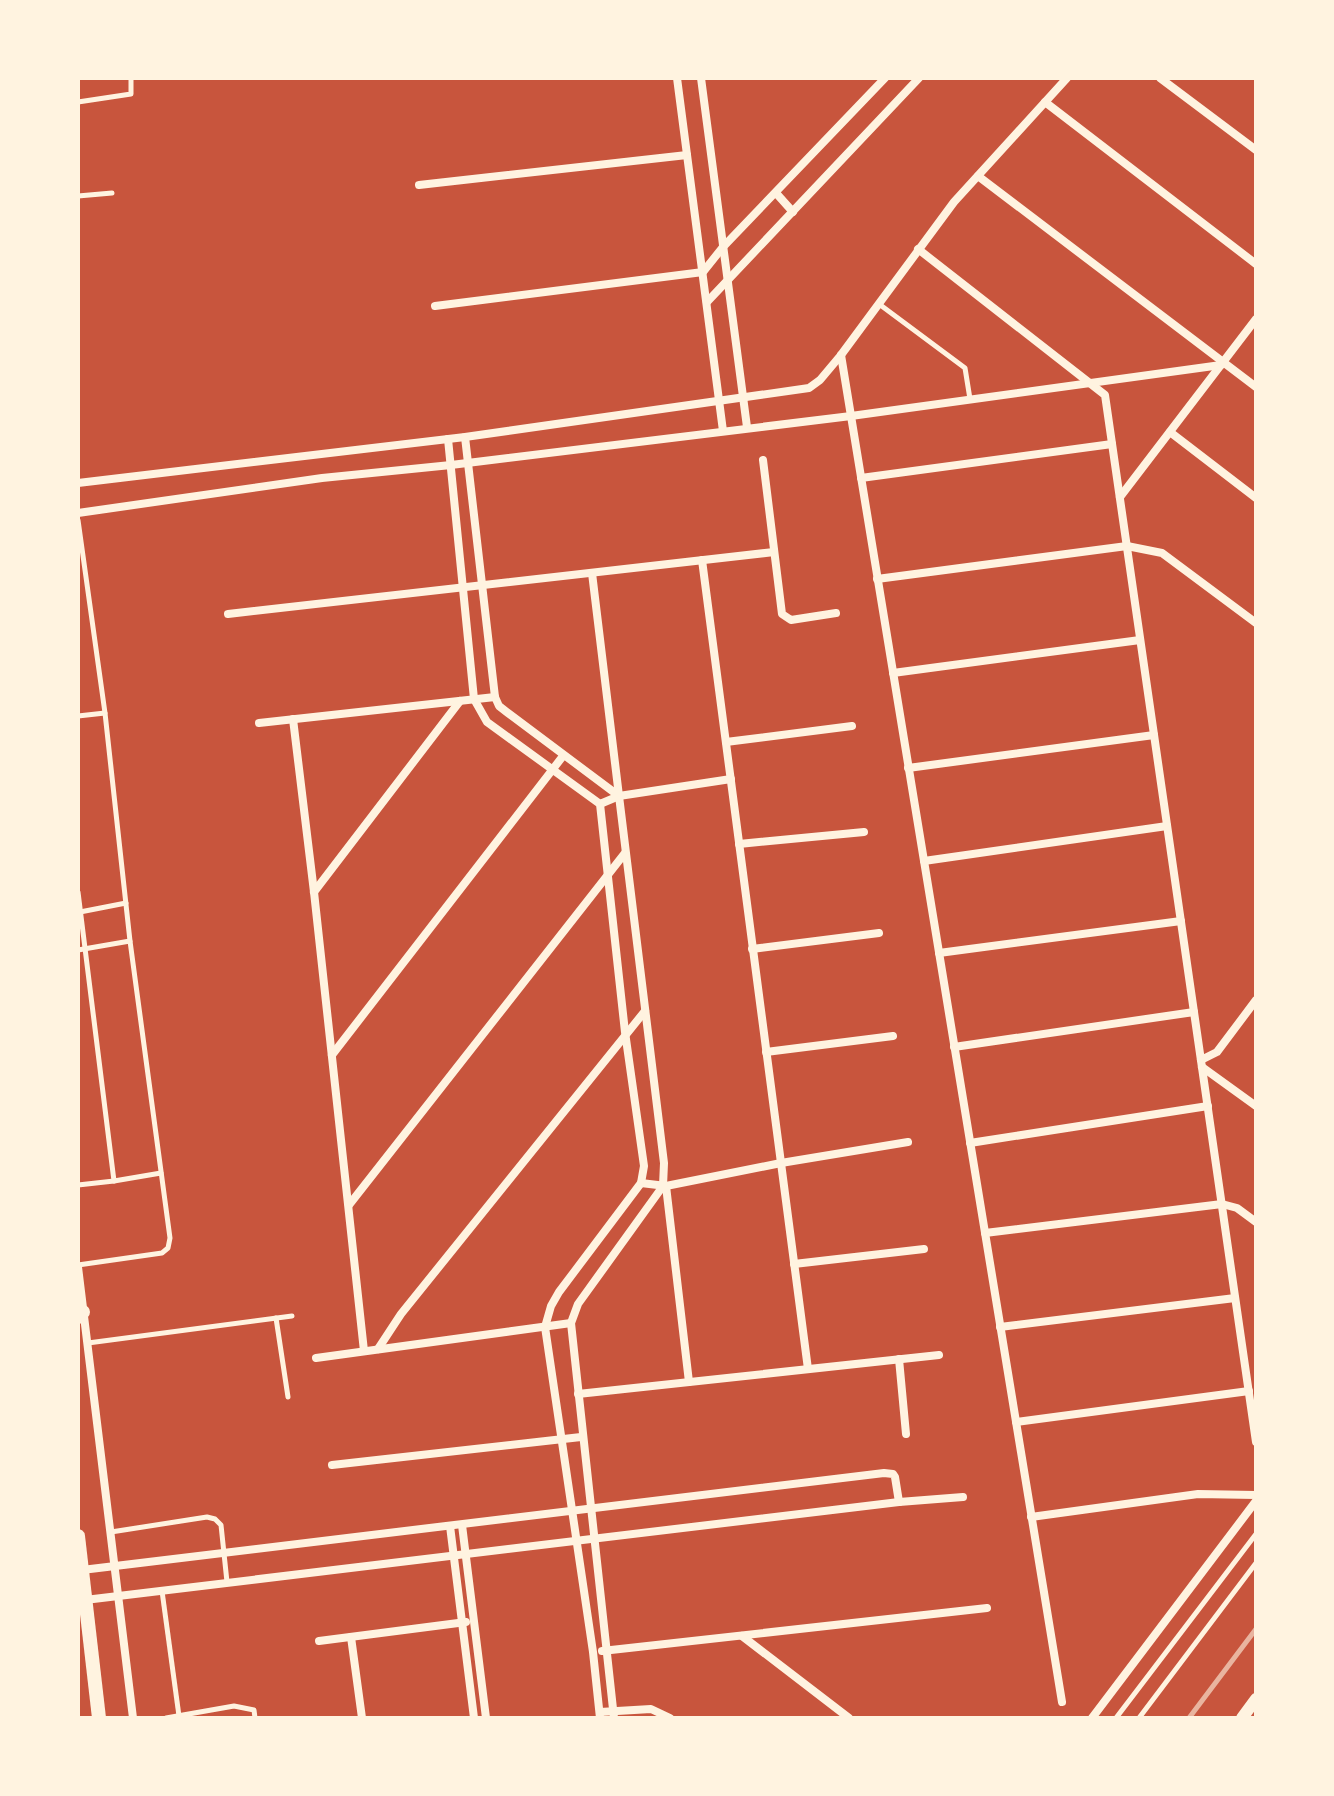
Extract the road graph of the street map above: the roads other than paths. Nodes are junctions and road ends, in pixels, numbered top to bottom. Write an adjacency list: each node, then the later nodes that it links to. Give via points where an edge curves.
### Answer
1 (131, 78): 8 (lane, via 131,94)
2 (677, 78): 11 (street)
3 (701, 78): 18 (street)
4 (885, 78): 15 (street)
5 (919, 78): 17 (street)
6 (1067, 78): 9 (street)
7 (1160, 78): 10 (street)
8 (78, 102)
9 (1045, 102): 12 (street); 20 (street)
10 (1256, 150)
11 (687, 155): 13 (street); 21 (street)
12 (978, 176): 19 (street); 28 (street)
13 (419, 185)
14 (112, 193): 16 (lane)
15 (776, 193): 17 (street); 18 (street)
16 (78, 196)
17 (793, 212): 22 (street)
18 (723, 247): 21 (street); 22 (street)
19 (918, 249): 24 (street); 29 (street)
20 (1256, 264)
21 (703, 272): 23 (street); 25 (street)
22 (727, 279): 23 (street); 31 (street)
23 (707, 302): 33 (street)
24 (878, 304): 27 (street); 32 (lane, via 965,368)
25 (435, 306)
26 (1256, 319): 28 (street)
27 (841, 355): 31 (street, via 809,388); 34 (street)
28 (1222, 364): 29 (street); 30 (street); 37 (street)
29 (1092, 385): 32 (street); 40 (street, via 1105,395)
30 (1256, 387)
31 (742, 397): 33 (street); 35 (street)
32 (970, 399): 34 (street)
33 (719, 400): 36 (street); 38 (street)
34 (851, 416): 35 (street); 44 (street)
35 (747, 427): 36 (street)
36 (723, 431): 42 (street)
37 (1170, 432): 46 (street); 47 (street)
38 (465, 437): 39 (street); 42 (street)
39 (448, 439): 43 (street); 45 (street)
40 (1112, 444): 44 (street); 46 (street)
41 (763, 460): 52 (street)
42 (468, 463): 43 (street); 56 (street)
43 (451, 465): 48 (street); 57 (street)
44 (861, 478): 55 (street)
45 (78, 483)
46 (1120, 497): 51 (street)
47 (1256, 498)
48 (78, 513)
49 (78, 520): 50 (lane)
50 (79, 537): 66 (lane)
51 (1127, 546): 55 (street); 60 (street, via 1162,553); 61 (street)
52 (774, 552): 53 (street); 58 (street, via 782,614 791,620)
53 (702, 560): 54 (street); 72 (street)
54 (592, 573): 56 (street); 77 (street)
55 (877, 579): 62 (street)
56 (482, 585): 57 (street); 63 (street)
57 (463, 587): 59 (street); 64 (street)
58 (836, 613)
59 (228, 614)
60 (1256, 623)
61 (1140, 640): 62 (street); 71 (street)
62 (893, 673): 74 (street)
63 (495, 697): 64 (street); 73 (street, via 499,706)
64 (474, 699): 65 (street); 75 (street, via 487,722)
65 (460, 701): 68 (street); 86 (street)
66 (105, 713): 67 (lane); 87 (lane)
67 (78, 716)
68 (293, 719): 69 (street); 86 (street)
69 (259, 723)
70 (852, 726): 72 (street)
71 (1154, 735): 74 (street); 79 (street)
72 (726, 742): 76 (street)
73 (563, 756): 75 (street); 77 (street)
74 (908, 768): 83 (street)
75 (552, 770): 78 (street); 102 (street)
76 (731, 779): 77 (street); 81 (street)
77 (619, 796): 78 (street); 82 (street)
78 (600, 804): 84 (street)
79 (1167, 826): 83 (street); 89 (street)
80 (864, 832): 81 (street)
81 (739, 844): 92 (street)
82 (625, 853): 84 (street); 96 (street)
83 (924, 861): 94 (street)
84 (607, 876): 98 (street); 115 (street)
85 (78, 892): 88 (lane)
86 (314, 892): 102 (street)
87 (126, 903): 88 (lane); 91 (lane)
88 (79, 912): 93 (lane)
89 (1181, 921): 94 (street); 97 (street)
90 (879, 933): 92 (street)
91 (130, 941): 93 (lane); 109 (lane)
92 (752, 949): 101 (street)
93 (82, 950): 110 (lane)
94 (939, 953): 100 (street)
95 (1256, 1000): 103 (street, via 1217,1052)
96 (645, 1011): 98 (street); 113 (street)
97 (1194, 1012): 100 (street); 103 (street)
98 (625, 1032): 111 (street, via 644,1166); 129 (street)
99 (893, 1036): 101 (street)
100 (954, 1047): 107 (street)
101 (766, 1052): 108 (street)
102 (332, 1055): 115 (street)
103 (1201, 1064): 104 (street); 105 (street)
104 (1208, 1106): 107 (street); 114 (street)
105 (1256, 1106)
106 (908, 1142): 108 (street)
107 (970, 1143): 117 (street)
108 (781, 1163): 113 (street); 119 (street)
109 (161, 1173): 110 (lane); 120 (lane, via 168,1248)
110 (114, 1181): 112 (lane)
111 (641, 1183): 113 (street); 126 (street, via 559,1292)
112 (78, 1185)
113 (664, 1186): 125 (street, via 578,1304); 135 (street)
114 (1222, 1204): 116 (street); 117 (street); 121 (street)
115 (348, 1206): 130 (street)
116 (1256, 1222)
117 (985, 1233): 127 (street)
118 (924, 1249): 119 (street)
119 (794, 1264): 134 (street)
120 (78, 1266): 122 (street)
121 (1235, 1298): 127 (street); 136 (street)
122 (81, 1314): 128 (street)
123 (292, 1316): 124 (lane)
124 (276, 1318): 128 (lane); 138 (lane)
125 (571, 1323): 126 (street); 137 (street)
126 (545, 1327): 129 (street); 142 (street)
127 (1000, 1327): 139 (street)
128 (88, 1343): 154 (street)
129 (378, 1349): 130 (street)
130 (364, 1351): 132 (street)
131 (939, 1355): 133 (street)
132 (316, 1358)
133 (899, 1359): 134 (street); 140 (street)
134 (808, 1369): 135 (street)
135 (689, 1382): 137 (street)
136 (1249, 1391): 139 (street); 143 (street)
137 (578, 1394): 141 (street)
138 (288, 1397)
139 (1016, 1422): 151 (street)
140 (906, 1434)
141 (581, 1437): 142 (street); 149 (street)
142 (560, 1440): 144 (street); 150 (street)
143 (1256, 1442)
144 (332, 1465)
145 (1256, 1495): 151 (street, via 1198,1494)
146 (963, 1497): 148 (street)
147 (1256, 1501): 191 (street)
148 (899, 1502): 149 (street, via 895,1477 884,1473); 157 (street)
149 (590, 1510): 150 (street); 157 (street)
150 (571, 1512): 152 (street); 158 (street)
151 (1031, 1517): 178 (street)
152 (462, 1525): 153 (street); 160 (street)
153 (450, 1526): 159 (street); 161 (street)
154 (111, 1532): 159 (lane, via 207,1517 221,1525); 163 (street)
155 (1256, 1534): 192 (lane)
156 (78, 1536): 164 (main road)
157 (593, 1539): 158 (street); 175 (street)
158 (575, 1541): 160 (street); 176 (street)
159 (224, 1552): 163 (street); 165 (lane)
160 (466, 1554): 161 (street); 170 (street)
161 (454, 1555): 165 (street); 171 (street)
162 (1256, 1563): 193 (lane)
163 (115, 1565): 164 (street); 167 (street)
164 (82, 1570): 168 (main road)
165 (227, 1583): 166 (street)
166 (162, 1591): 167 (street); 181 (lane)
167 (118, 1596): 168 (street); 183 (street)
168 (85, 1600): 182 (main road)
169 (987, 1608): 172 (street)
170 (475, 1621): 171 (street); 188 (street)
171 (462, 1622): 173 (street); 187 (street)
172 (741, 1635): 175 (street); 190 (street)
173 (351, 1637): 174 (street); 186 (street)
174 (319, 1641)
175 (607, 1650): 176 (street); 179 (street)
176 (593, 1652): 180 (street)
177 (1256, 1699): 194 (street)
178 (1062, 1702)
179 (614, 1714): 180 (street); 189 (street, via 651,1709)
180 (600, 1715)
181 (179, 1716): 184 (lane); 185 (lane, via 234,1706 254,1710)
182 (99, 1718)
183 (133, 1718)
184 (166, 1718)
185 (255, 1718)
186 (362, 1718)
187 (474, 1718)
188 (486, 1718)
189 (670, 1718)
190 (849, 1718)
191 (1092, 1718)
192 (1116, 1718)
193 (1139, 1718)
194 (1242, 1718)

